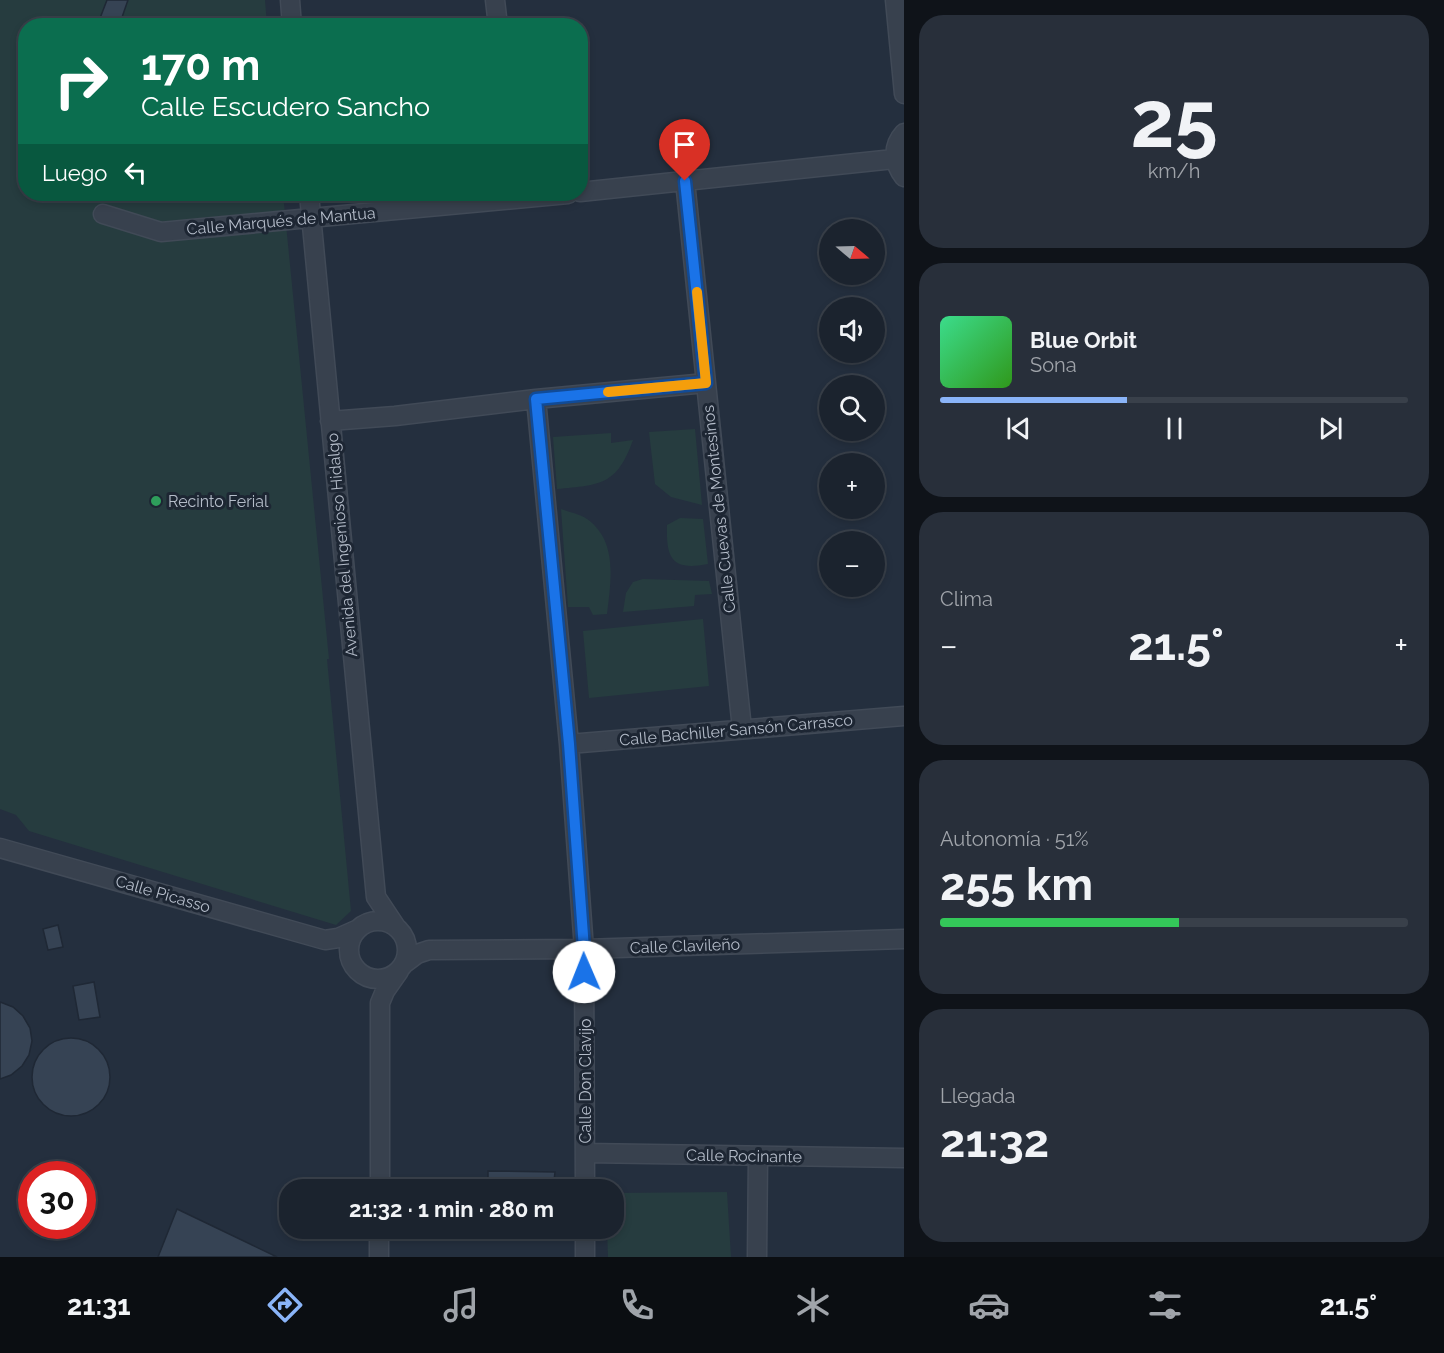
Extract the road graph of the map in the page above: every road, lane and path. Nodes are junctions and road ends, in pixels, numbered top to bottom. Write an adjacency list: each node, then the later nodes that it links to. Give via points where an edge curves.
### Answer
1 (290, 0): 4 (street)
2 (495, 0): 5 (street)
3 (896, 0): 6 (street)
4 (291, 18)
5 (497, 18)
6 (904, 94)
7 (904, 133): 8 (street, via 898,139)
8 (894, 159): 9 (street); 10 (street)
9 (904, 177)
10 (685, 181): 11 (street); 16 (street, Calle Cuevas de Montesinos)
11 (588, 191)
12 (310, 201): 15 (street, Avenida del Ingenioso Hidalgo)
13 (469, 201): 15 (street, Calle Marqués de Mantua)
14 (103, 214): 15 (street, Calle Marqués de Mantua, via 161,232)
15 (311, 219): 18 (street, Avenida del Ingenioso Hidalgo)
16 (706, 383): 17 (street); 20 (street, Calle Cuevas de Montesinos)
17 (536, 399): 18 (street); 21 (street, Calle Don Clavijo)
18 (330, 421): 23 (street, Avenida del Ingenioso Hidalgo)
19 (904, 716): 20 (street, Calle Bachiller Sansón Carrasco)
20 (742, 729): 21 (street, Calle Bachiller Sansón Carrasco)
21 (569, 744): 28 (street, Calle Don Clavijo)
22 (0, 848): 27 (street, Calle Picasso)
23 (376, 897): 24 (street); 25 (street, Avenida del Ingenioso Hidalgo)
24 (360, 928): 25 (street, via 380,921); 27 (street); 30 (street, via 349,946)
25 (400, 931): 29 (street); 31 (street, via 408,953)
26 (904, 939): 28 (street, Calle Clavileño)
27 (325, 940): 30 (street, Calle Picasso)
28 (584, 949): 29 (street, Calle Clavileño); 34 (street, Calle Don Clavijo)
29 (429, 950): 31 (street, Calle Clavileño, via 417,954)
30 (351, 964): 32 (street)
31 (402, 967): 32 (street, via 383,980); 33 (street)
32 (365, 977): 33 (street)
33 (380, 1003): 37 (street)
34 (585, 1153): 35 (street, Calle Rocinante); 38 (street, Calle Don Clavijo)
35 (758, 1157): 36 (street, Calle Rocinante); 43 (street)
36 (904, 1158)
37 (380, 1179)
38 (585, 1179)
39 (379, 1239): 41 (street)
40 (585, 1239): 42 (street)
41 (379, 1257)
42 (585, 1257)
43 (757, 1257)

